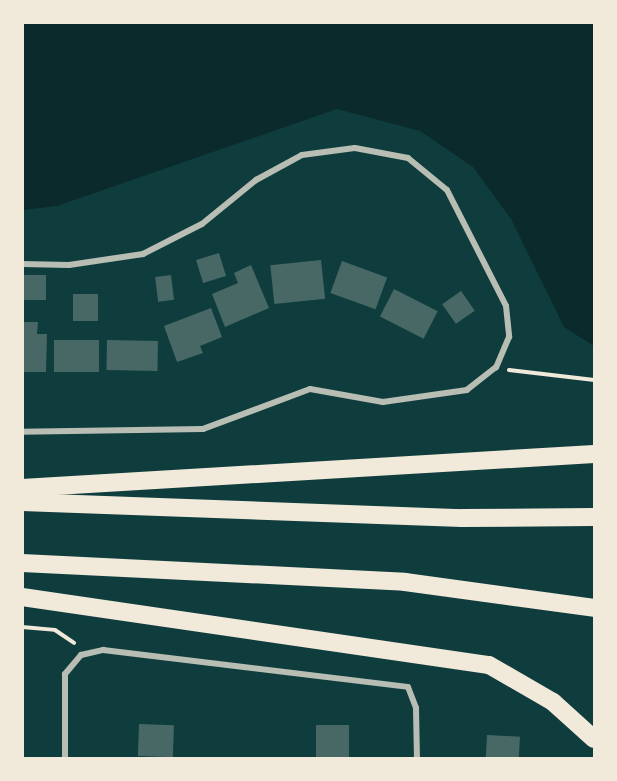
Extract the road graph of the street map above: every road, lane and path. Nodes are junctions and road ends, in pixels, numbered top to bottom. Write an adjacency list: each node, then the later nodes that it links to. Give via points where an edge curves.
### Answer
1 (22, 264): 2 (street, via 69,265 142,254 202,224 256,180 302,155 356,148 408,158 447,190 506,306 509,338)
2 (496, 367): 3 (path); 4 (street, via 467,390 383,402 310,389 203,429)
3 (594, 380)
4 (22, 432)
5 (594, 454): 6 (highway)
6 (22, 488)
7 (22, 502): 8 (highway, via 462,518)
8 (594, 517)
9 (22, 563): 11 (highway, via 405,582)
10 (22, 597): 14 (highway, via 489,665 554,702)
11 (594, 608)
12 (22, 627): 13 (path, via 55,630 72,639)
13 (81, 655): 15 (street, via 65,674); 16 (street, via 103,650 408,687 416,708)
14 (594, 739)
15 (65, 759)
16 (417, 759)

